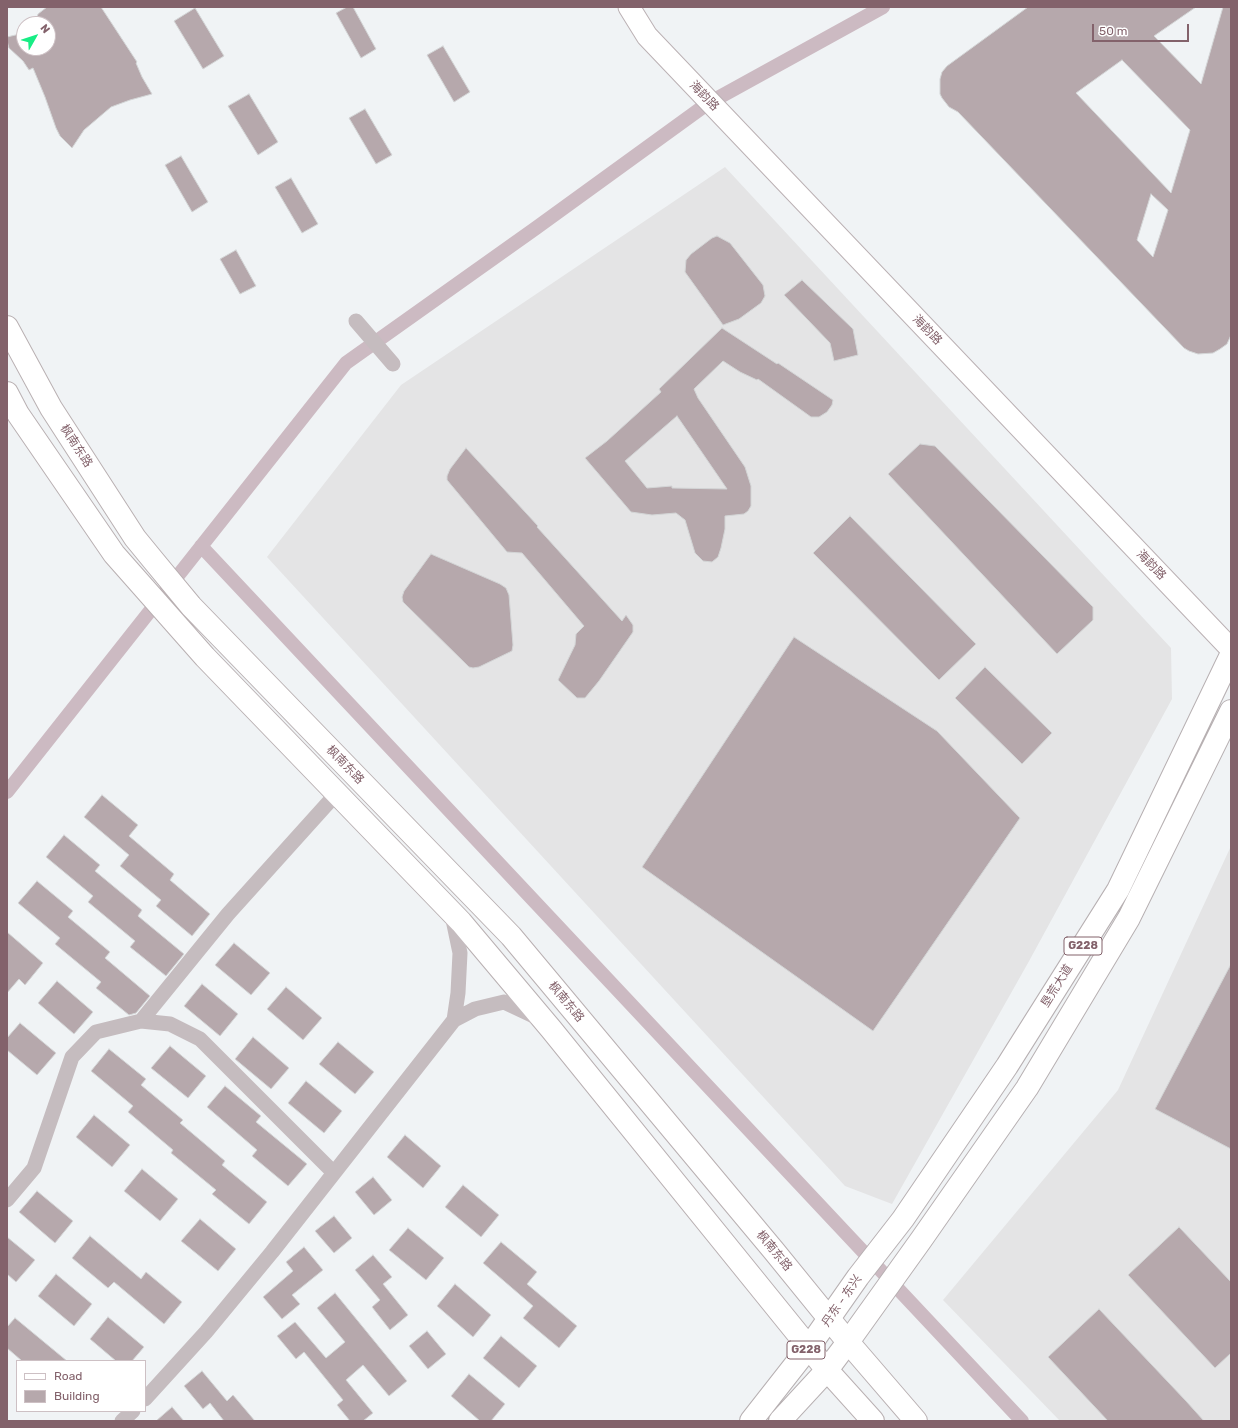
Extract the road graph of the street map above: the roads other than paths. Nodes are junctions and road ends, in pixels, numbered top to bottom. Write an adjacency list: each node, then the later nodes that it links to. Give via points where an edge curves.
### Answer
1 (629, 7): 6 (main road, 海韵路, via 647,36)
2 (356, 321): 4 (street)
3 (7, 327): 17 (main road, 枫南东路, via 51,408 135,538 191,606 511,936)
4 (393, 364)
5 (7, 393): 9 (main road, 枫南东路, via 18,414 114,554 205,657)
6 (1231, 649)
7 (1231, 655): 16 (main road, 垦荒大道 / G228, via 1118,890 1007,1066)
8 (1231, 710): 18 (main road, G228, via 1129,918 1027,1088)
9 (337, 793): 10 (main road, 枫南东路); 12 (street, via 228,914)
10 (451, 911): 11 (street, via 460,953); 13 (main road, 枫南东路)
11 (454, 1020): 13 (street, via 475,1009 504,1002); 14 (street)
12 (141, 1021): 14 (street, via 170,1024 200,1039); 15 (street, via 96,1032 72,1057 34,1168)
13 (545, 1021): 19 (main road, 枫南东路)
14 (334, 1173): 21 (street, via 206,1332)
15 (7, 1200)
16 (903, 1218): 17 (main road, 丹东 - 东兴 / G228)
17 (829, 1319): 18 (main road, 枫南东路); 19 (main road, 丹东 - 东兴 / G228)
18 (848, 1342): 20 (main road, G228); 27 (main road, 枫南东路)
19 (809, 1347): 20 (main road, 枫南东路); 24 (main road, 丹东 - 东兴 / G228)
20 (827, 1370): 25 (main road, G228); 26 (main road, 枫南东路)
21 (146, 1397)
22 (132, 1412): 23 (street)
23 (122, 1421)
24 (750, 1421)
25 (780, 1421)
26 (873, 1421)
27 (916, 1421)

